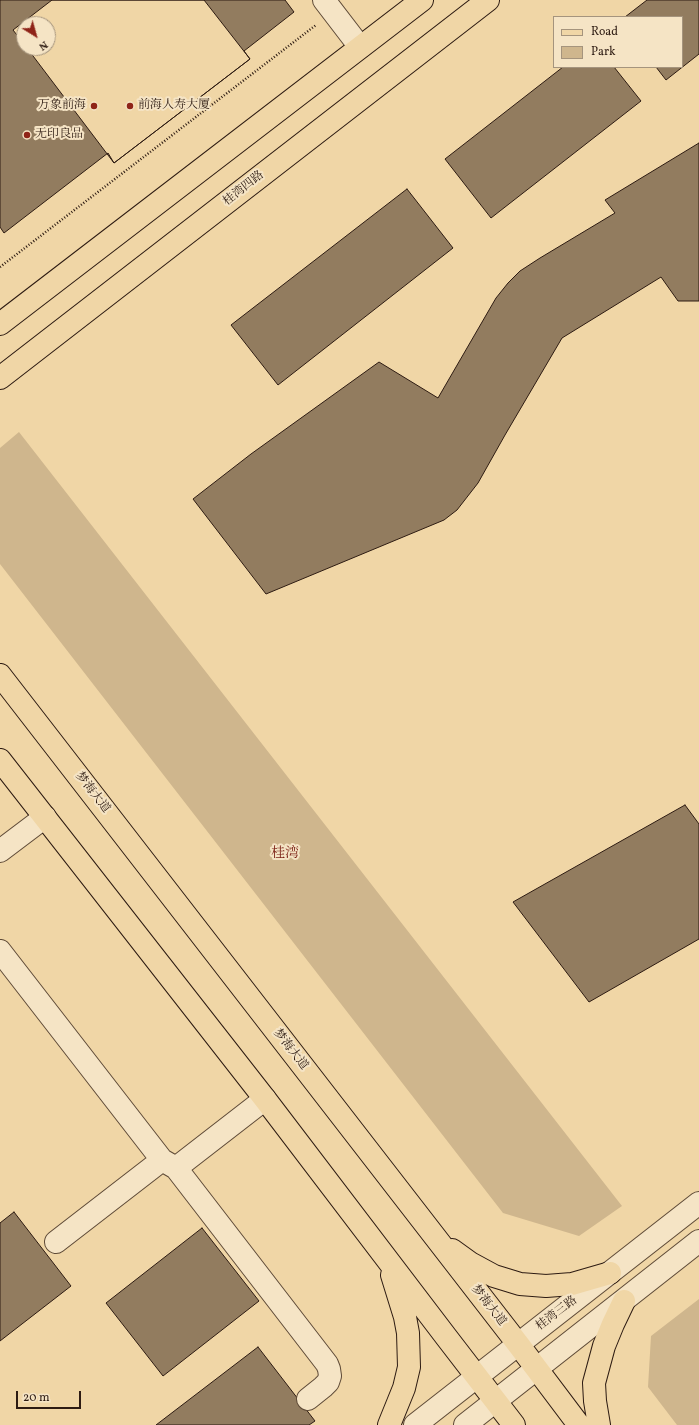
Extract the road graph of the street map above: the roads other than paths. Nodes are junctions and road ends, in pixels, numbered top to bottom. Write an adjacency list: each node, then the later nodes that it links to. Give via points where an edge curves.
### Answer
1 (422, 0): 4 (main road)
2 (488, 0): 6 (main road, 桂湾四路)
3 (328, 6): 4 (street)
4 (360, 47): 5 (main road)
5 (0, 324)
6 (0, 378)
7 (0, 675): 15 (main road, 梦海大道)
8 (0, 760): 9 (main road)
9 (45, 817): 10 (street); 12 (main road)
10 (0, 851)
11 (0, 951): 13 (street)
12 (265, 1099): 13 (street); 18 (main road)
13 (169, 1164): 17 (street); 24 (street, via 327,1364 330,1376 328,1382)
14 (699, 1204): 19 (street, 桂湾三路)
15 (429, 1230): 19 (main road, via 470,1262 494,1276 520,1284 572,1284); 21 (main road, 梦海大道)
16 (699, 1241): 20 (street)
17 (56, 1242)
18 (388, 1260): 23 (main road); 26 (main road, via 405,1317 409,1348 409,1367 404,1388)
19 (610, 1273): 21 (street, 桂湾三路)
20 (624, 1301): 22 (street); 31 (main road, via 604,1346 594,1383)
21 (518, 1344): 22 (main road, 梦海大道); 23 (street, 桂湾三路)
22 (537, 1369): 25 (street); 30 (main road, 梦海大道)
23 (477, 1376): 25 (main road); 27 (street, 桂湾三路)
24 (308, 1399)
25 (496, 1401): 28 (street); 29 (main road)
26 (389, 1425)
27 (414, 1425)
28 (465, 1425)
29 (514, 1425)
30 (579, 1425)
31 (599, 1425)

